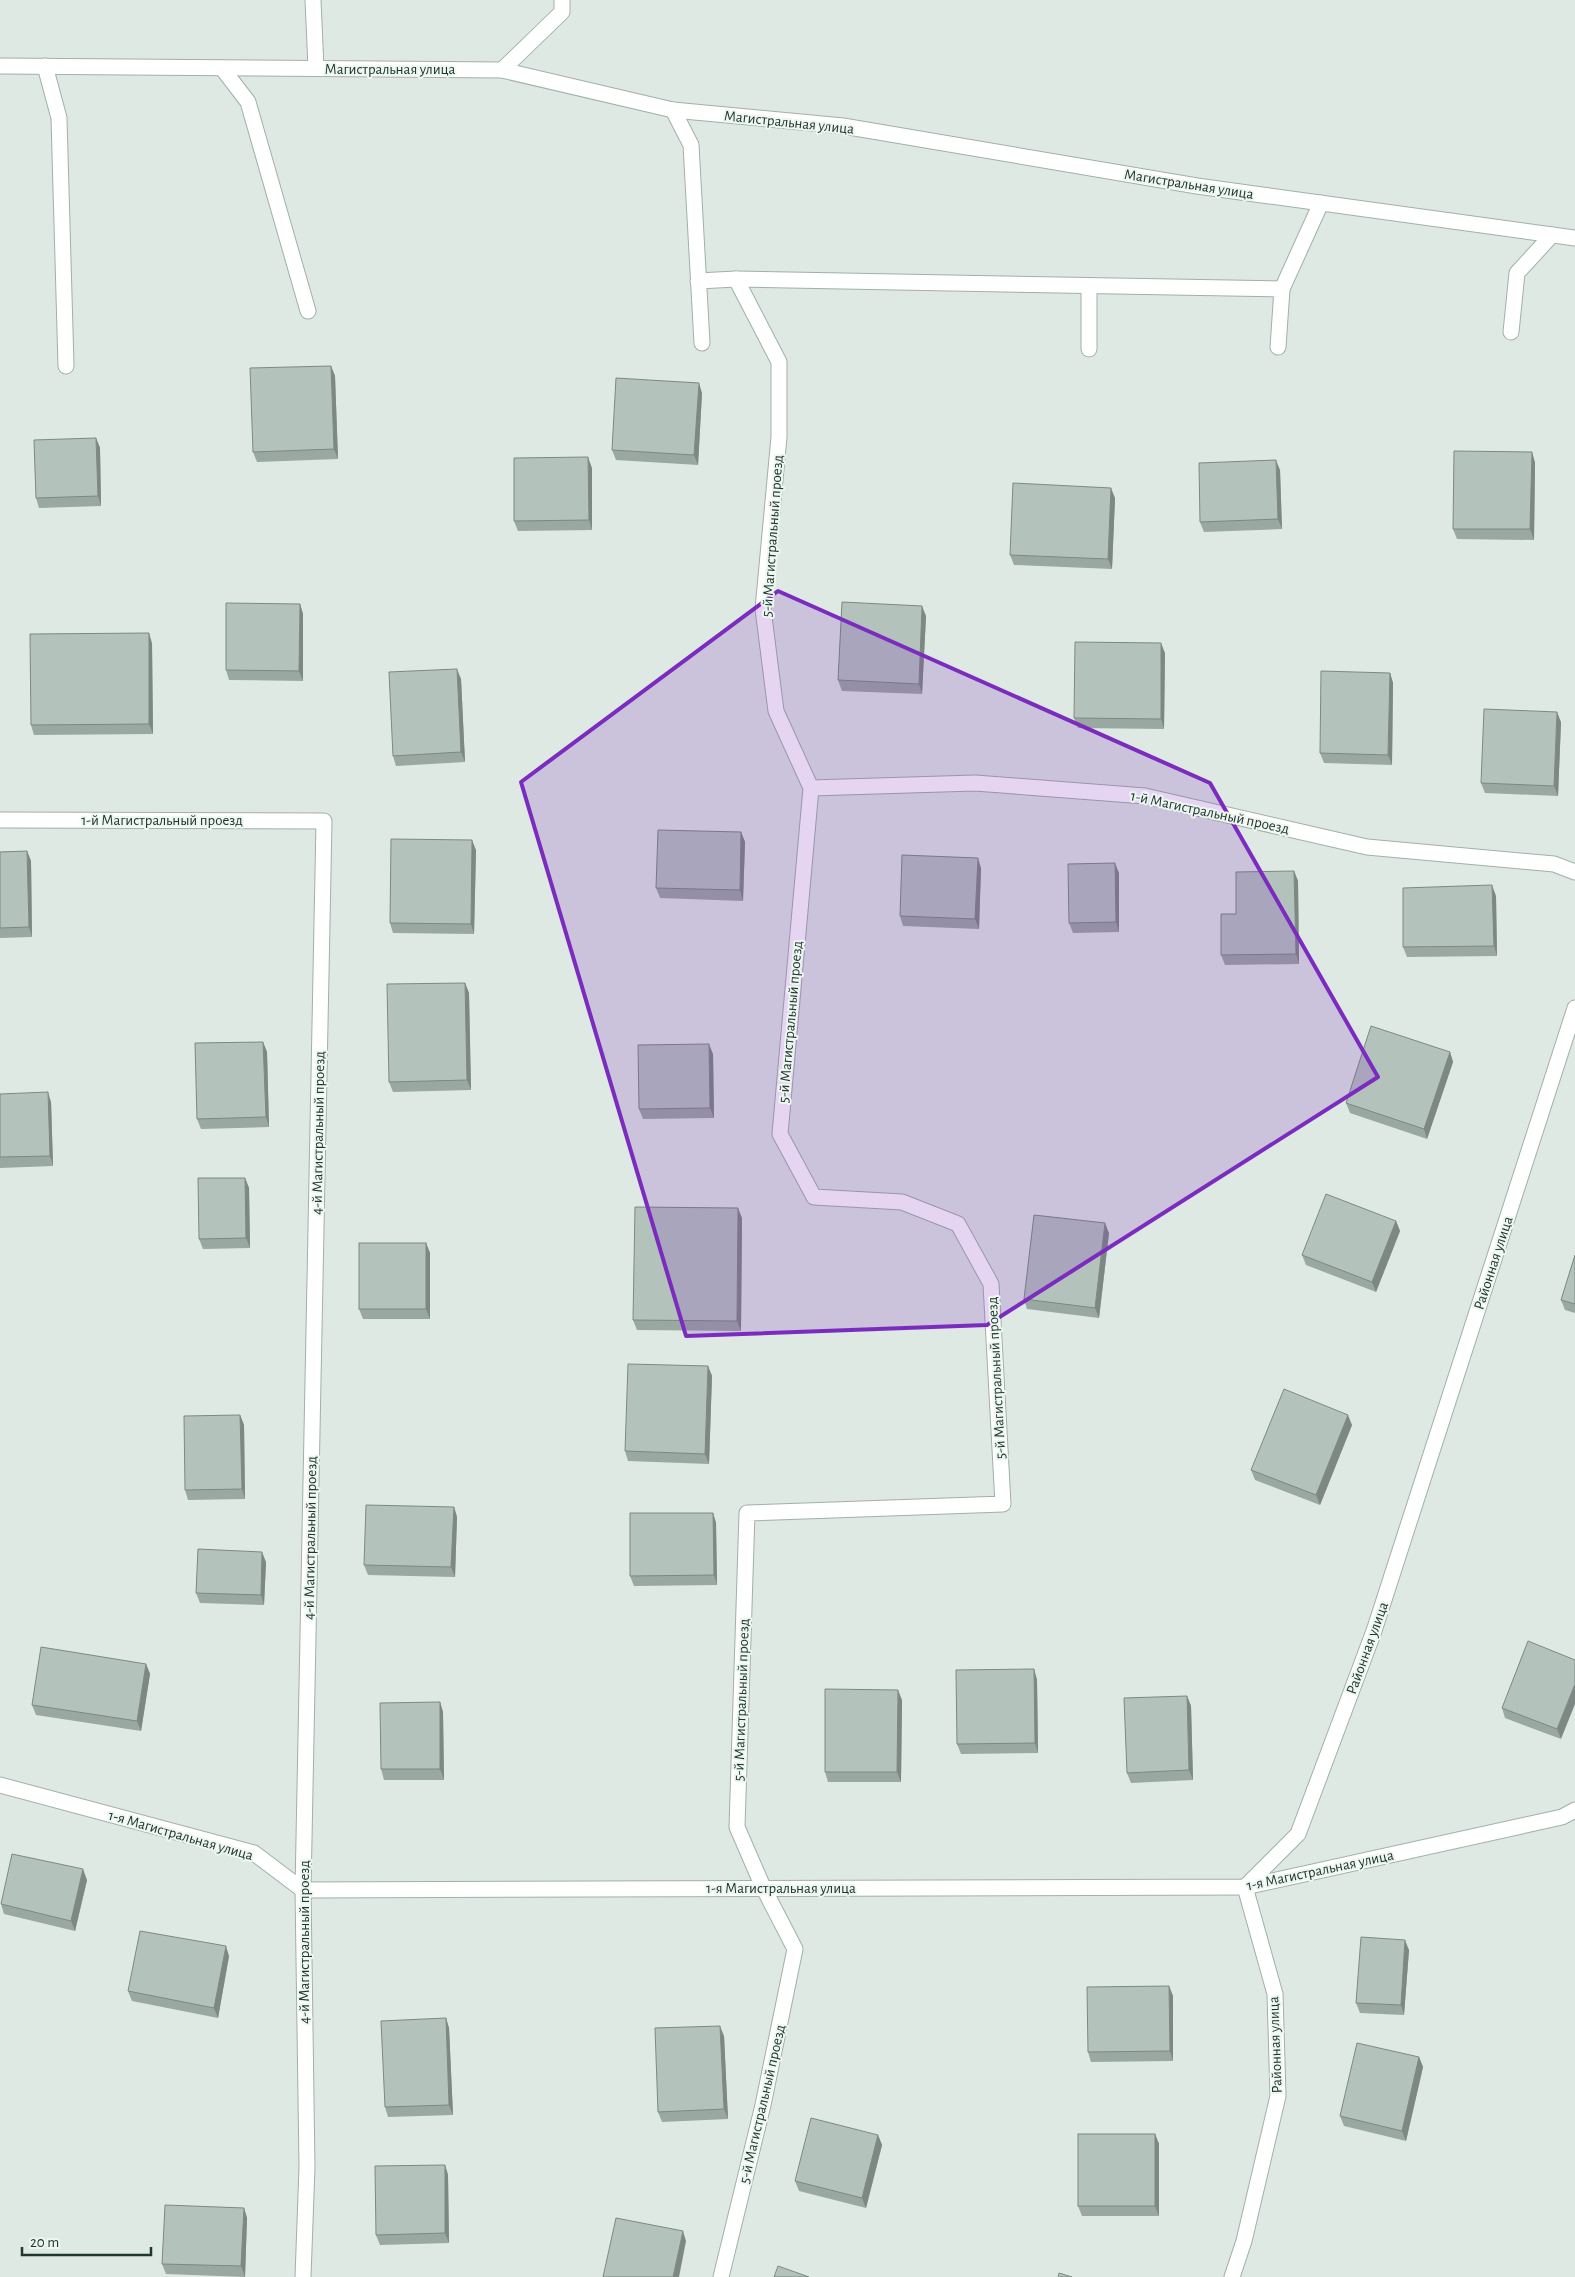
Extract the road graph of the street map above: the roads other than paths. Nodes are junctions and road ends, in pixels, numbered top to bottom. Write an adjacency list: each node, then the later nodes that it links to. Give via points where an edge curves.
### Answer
1 (313, 0): 6 (street)
2 (562, 0): 7 (street, via 562,12)
3 (0, 66): 4 (street, Магистральная улица)
4 (45, 66): 5 (street, Магистральная улица); 21 (street, via 59,118)
5 (222, 68): 6 (street, Магистральная улица); 16 (street, via 248,102)
6 (316, 68): 7 (street, Магистральная улица)
7 (502, 70): 8 (street, Магистральная улица)
8 (673, 110): 9 (street, Магистральная улица, via 843,126 1198,186); 13 (street, via 691,145)
9 (1321, 203): 10 (street, Магистральная улица); 15 (street)
10 (1552, 234): 11 (street, Магистральная улица); 17 (street, via 1517,273)
11 (1575, 238)
12 (736, 279): 13 (street); 14 (street); 22 (street, 5-й Магистральный проезд, via 780,362 780,437 764,608 776,711)
13 (698, 280): 18 (street)
14 (1089, 286): 15 (street); 20 (street)
15 (1282, 289): 19 (street)
16 (308, 311)
17 (1511, 332)
18 (702, 343)
19 (1278, 348)
20 (1089, 349)
21 (66, 366)
22 (810, 788): 25 (street, 1-й Магистральный проезд, via 975,783 1145,796 1367,847 1554,864); 29 (street, 5-й Магистральный проезд, via 780,1134 814,1197 902,1202 958,1224 991,1284 1003,1504 747,1513 737,1827)
23 (0, 820): 24 (street, 1-й Магистральный проезд)
24 (324, 821): 31 (street, 4-й Магистральный проезд)
25 (1575, 872)
26 (1575, 1008): 30 (street, Районная улица, via 1374,1631 1298,1834)
27 (0, 1785): 31 (street, 1-я Магистральная улица, via 254,1853)
28 (1575, 1810): 30 (street, 1-я Магистральная улица, via 1562,1817)
29 (763, 1887): 30 (street, 1-я Магистральная улица); 31 (street, 1-я Магистральная улица); 33 (street, 5-й Магистральный проезд, via 794,1949 764,2105)
30 (1245, 1887): 34 (street, Районная улица, via 1275,1994 1278,2096 1244,2241)
31 (303, 1890): 32 (street, 4-й Магистральный проезд, via 307,2166)
32 (302, 2277)
33 (721, 2277)
34 (1232, 2277)

